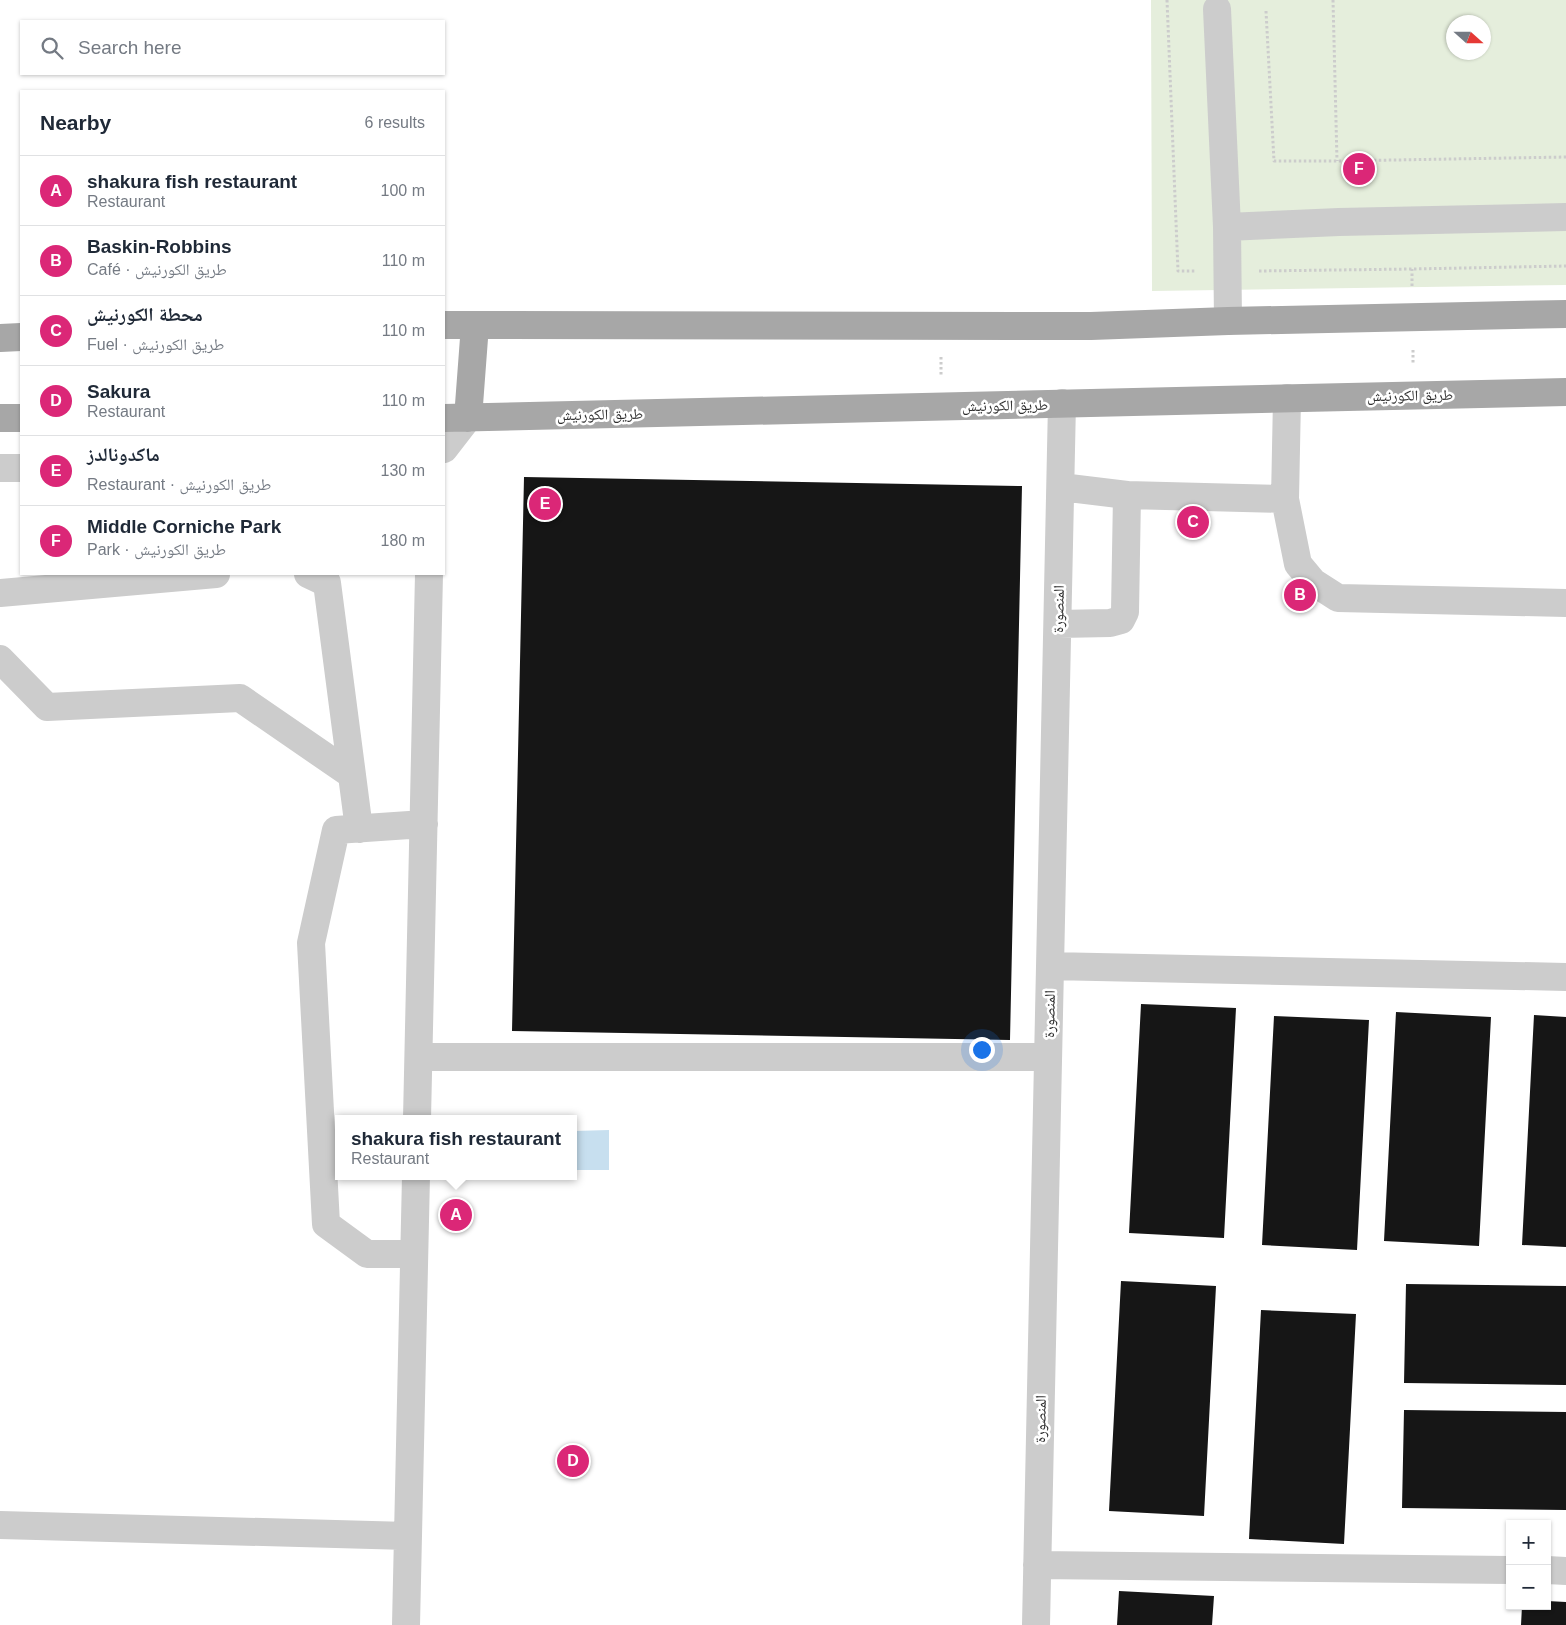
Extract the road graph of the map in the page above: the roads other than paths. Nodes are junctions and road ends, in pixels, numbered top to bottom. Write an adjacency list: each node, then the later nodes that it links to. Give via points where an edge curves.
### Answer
1 (1217, 9): 3 (street)
2 (1566, 217): 3 (street)
3 (1226, 227): 5 (street)
4 (1566, 314): 5 (main road)
5 (1228, 321): 6 (main road, via 1091,326)
6 (475, 325): 7 (main road); 15 (main road)
7 (445, 326)
8 (20, 337): 9 (main road)
9 (0, 338)
10 (1566, 392): 11 (main road, طريق الكورنيش)
11 (1287, 398): 12 (main road, طريق الكورنيش); 21 (street)
12 (1062, 403): 15 (main road, طريق الكورنيش); 19 (street, المنصورة)
13 (0, 418): 14 (main road)
14 (20, 418)
15 (456, 418): 16 (street)
16 (445, 446)
17 (0, 468): 18 (street)
18 (20, 468)
19 (1061, 487): 20 (street); 27 (street, المنصورة)
20 (1127, 494): 21 (street); 27 (street, via 1125,612 1121,620)
21 (1285, 499): 26 (street, via 1298,564 1312,582 1338,598)
22 (205, 575): 25 (street)
23 (310, 575): 29 (street, via 327,583)
24 (429, 575): 30 (street)
25 (0, 593)
26 (1566, 603)
27 (1058, 624): 32 (street, المنصورة)
28 (0, 659): 29 (street, via 47,707 240,698)
29 (352, 775): 31 (street)
30 (424, 824): 31 (street); 34 (street)
31 (359, 829): 38 (street, via 336,830 311,943 326,1224 367,1254)
32 (1050, 966): 33 (street); 35 (street, المنصورة)
33 (1566, 977)
34 (418, 1056): 35 (street); 36 (street)
35 (1048, 1057): 41 (street, المنصورة)
36 (417, 1115)
37 (416, 1180): 38 (street)
38 (414, 1254): 40 (street)
39 (0, 1525): 40 (street)
40 (408, 1536): 45 (street)
41 (1037, 1565): 42 (street); 46 (street, المنصورة)
42 (1506, 1570)
43 (1551, 1570): 44 (street)
44 (1566, 1571)
45 (406, 1625)
46 (1036, 1625)

